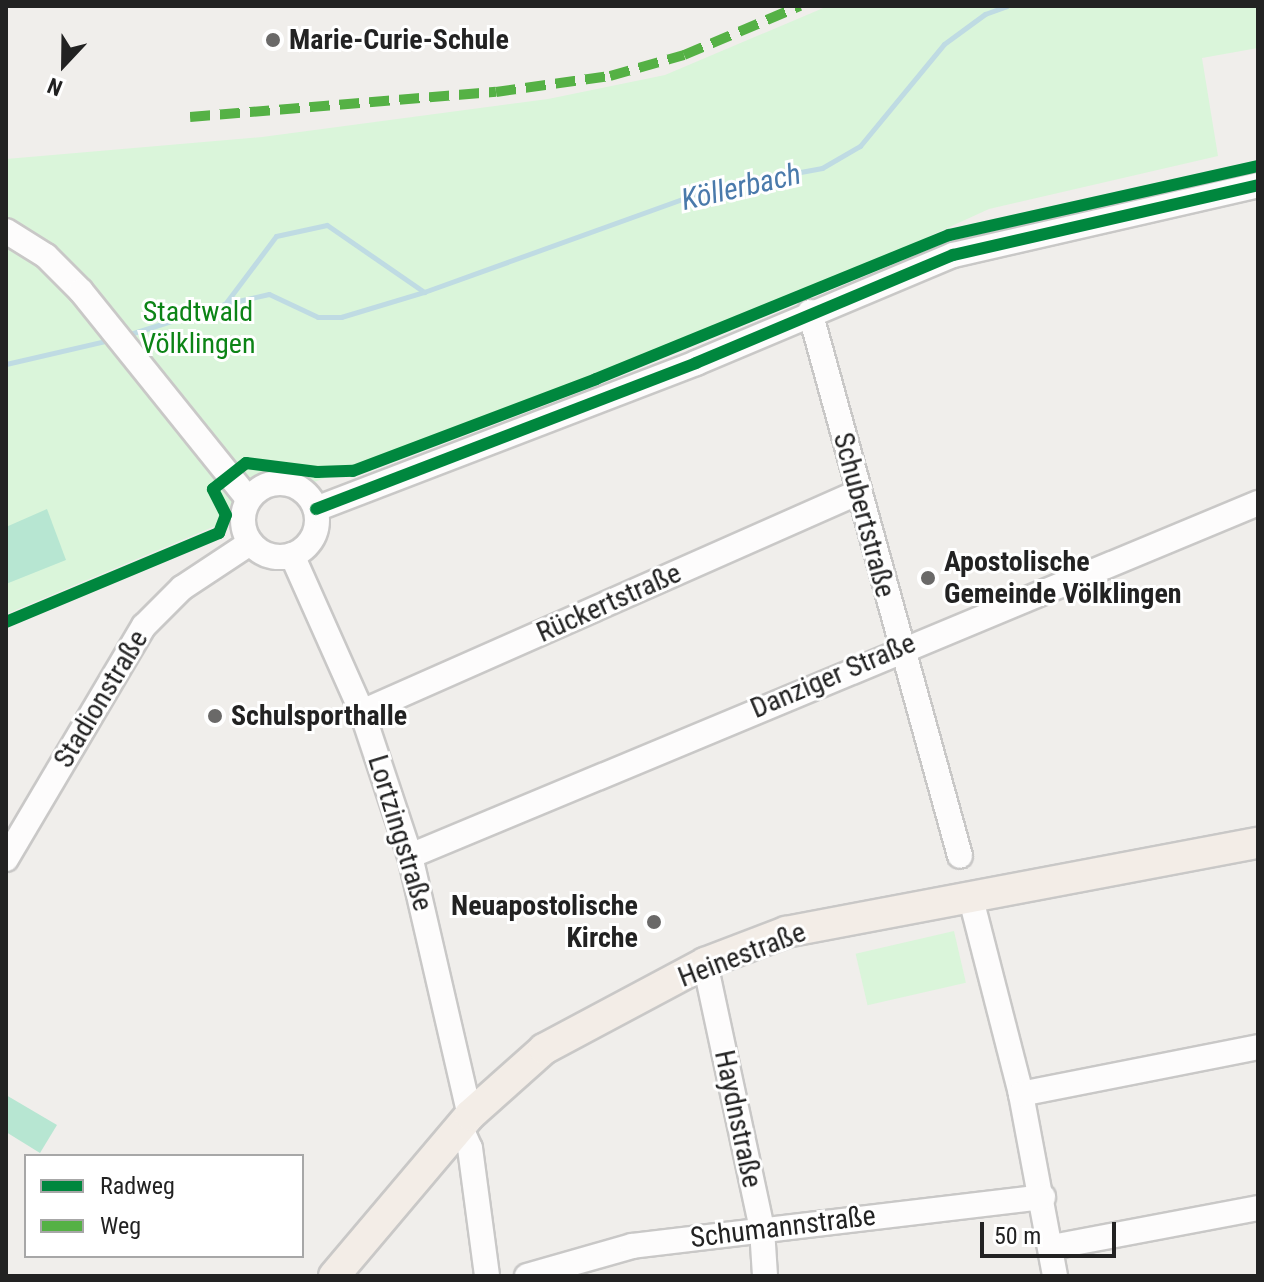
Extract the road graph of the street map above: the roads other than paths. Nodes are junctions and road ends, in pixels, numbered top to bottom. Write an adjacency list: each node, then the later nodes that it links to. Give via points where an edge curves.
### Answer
1 (1258, 185): 3 (street, via 953,255)
2 (6, 231): 5 (street, via 46,256 124,339)
3 (810, 312): 4 (street, Schubertstraße); 7 (street, via 696,363)
4 (857, 493): 10 (street, Schubertstraße); 11 (street, Rückertstraße)
5 (248, 499): 7 (street, via 264,485 285,482 304,490); 8 (street, via 243,529)
6 (1258, 503): 10 (street, Danziger Straße)
7 (316, 509): 9 (street, via 317,527 308,545)
8 (250, 543): 9 (street, via 277,557); 13 (street, Stadionstraße, via 182,588 144,626)
9 (292, 555): 11 (street, Lortzingstraße)
10 (901, 647): 14 (street, Danziger Straße); 15 (street, Schubertstraße)
11 (362, 712): 14 (street, Lortzingstraße)
12 (1258, 843): 16 (main road, Heinestraße)
13 (8, 852)
14 (410, 856): 19 (street, Lortzingstraße)
15 (960, 856)
16 (971, 899): 17 (main road, Heinestraße, via 786,932); 20 (street)
17 (705, 963): 21 (main road, Heinestraße, via 544,1049); 25 (street, Haydnstraße)
18 (1258, 1047): 20 (street)
19 (461, 1076): 21 (street, Lortzingstraße); 23 (street, via 448,1117)
20 (1021, 1094): 22 (street)
21 (465, 1121): 23 (main road, Heinestraße); 28 (street, Lortzingstraße)
22 (1043, 1197): 25 (street, Schumannstraße); 26 (street)
23 (387, 1208): 27 (main road, Heinestraße)
24 (1258, 1208): 26 (street)
25 (762, 1229): 29 (street, Schumannstraße, via 632,1246); 30 (street, Haydnstraße)
26 (1052, 1247): 31 (street)
27 (334, 1276)
28 (487, 1276)
29 (527, 1276)
30 (765, 1276)
31 (1055, 1276)

